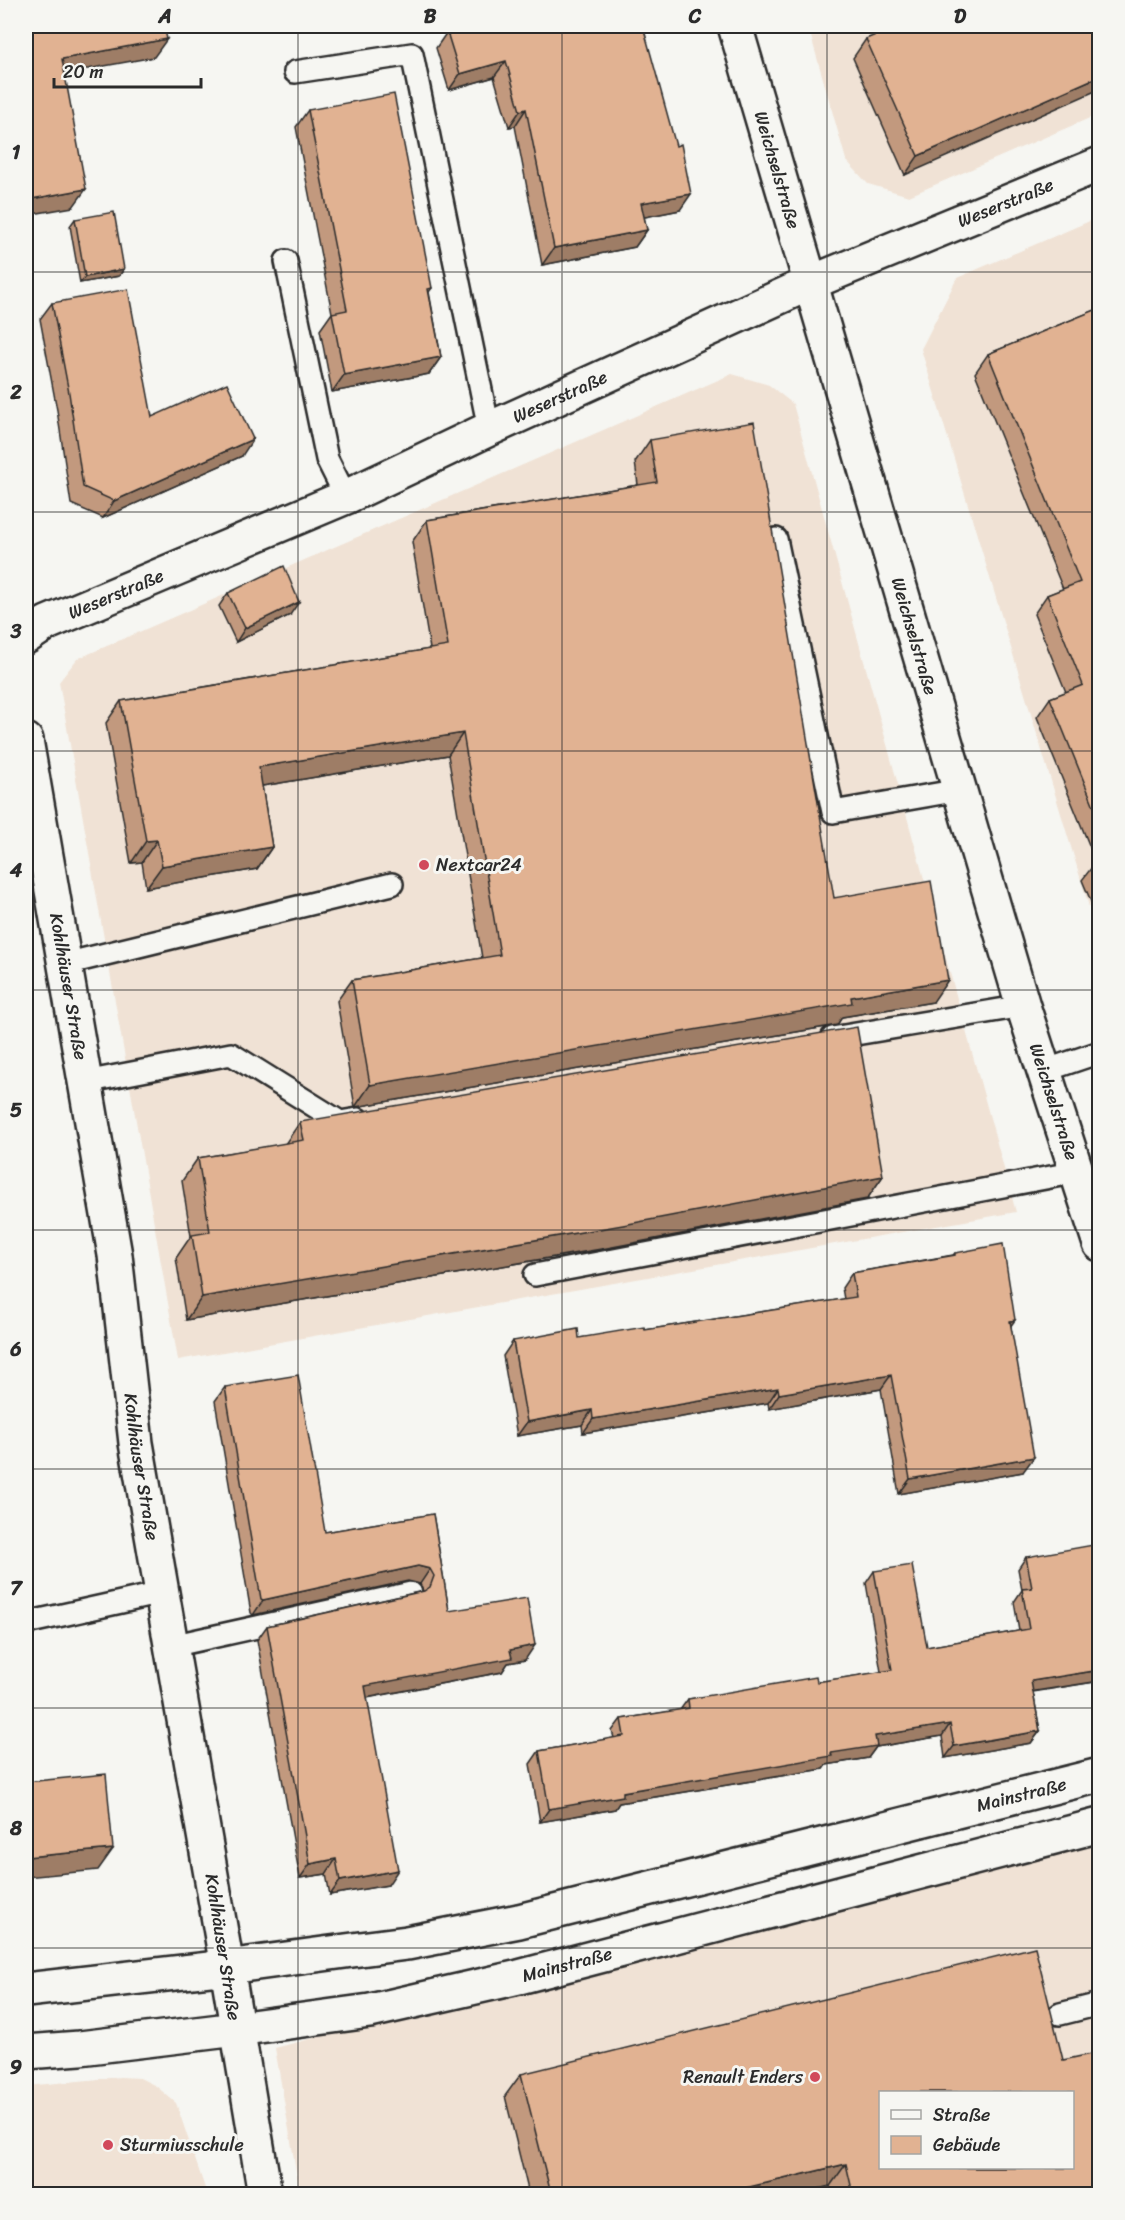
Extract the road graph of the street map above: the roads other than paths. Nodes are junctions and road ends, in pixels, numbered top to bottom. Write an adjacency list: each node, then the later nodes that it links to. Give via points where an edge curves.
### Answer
1 (735, 26): 5 (street, Weichselstraße)
2 (295, 72): 6 (lane, via 412,54)
3 (1100, 164): 5 (street, Weserstraße)
4 (286, 261): 7 (lane, via 327,459)
5 (810, 283): 6 (street, Weserstraße); 11 (street, Weichselstraße)
6 (489, 429): 7 (street, Weserstraße)
7 (346, 497): 9 (street, Weserstraße, via 47,623)
8 (776, 538): 11 (lane, via 833,812)
9 (26, 637)
10 (26, 740): 13 (street, Kohlhäuser Straße)
11 (960, 790): 14 (street, Weichselstraße)
12 (392, 885): 13 (lane)
13 (64, 964): 18 (street, Kohlhäuser Straße)
14 (1023, 1005): 15 (lane); 17 (street, Weichselstraße)
15 (818, 1041)
16 (1100, 1052): 17 (lane)
17 (1044, 1071): 20 (street, Weichselstraße)
18 (85, 1082): 19 (lane, via 231,1054 340,1122); 23 (street, Kohlhäuser Straße, via 115,1255 136,1443)
19 (375, 1116)
20 (1077, 1172): 21 (street, Weichselstraße); 22 (lane)
21 (1100, 1244)
22 (535, 1275)
23 (162, 1593): 25 (lane); 26 (street, Kohlhäuser Straße)
24 (411, 1593): 26 (lane)
25 (26, 1623)
26 (171, 1646): 29 (street, Kohlhäuser Straße)
27 (1100, 1775): 29 (street, Mainstraße, via 519,1922 407,1943)
28 (1100, 1825): 33 (street, Mainstraße, via 519,1977 370,2011)
29 (227, 1967): 30 (street, Mainstraße); 33 (street, Kohlhäuser Straße)
30 (26, 1990)
31 (1100, 2004): 32 (lane)
32 (1060, 2014)
33 (237, 2029): 34 (street, Mainstraße); 35 (street, Kohlhäuser Straße)
34 (26, 2052)
35 (266, 2194)

